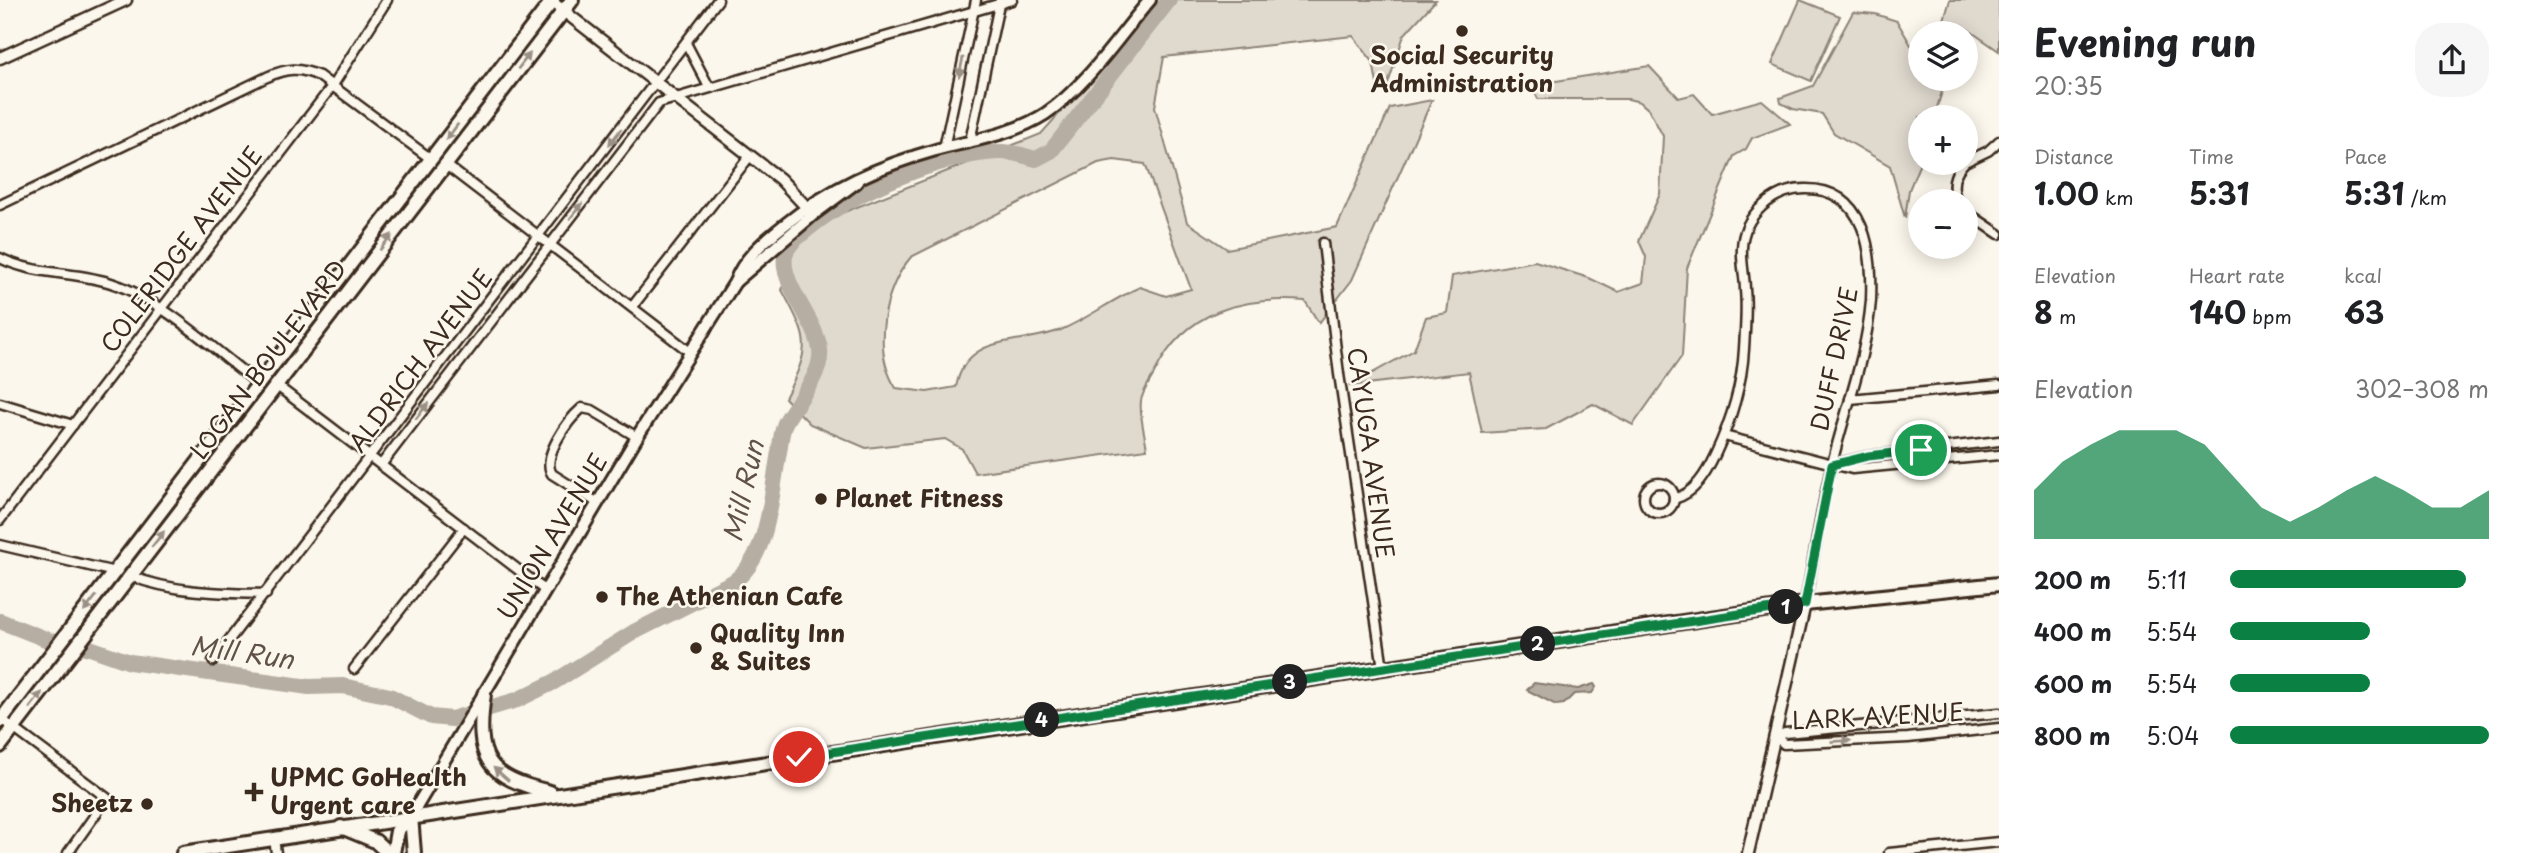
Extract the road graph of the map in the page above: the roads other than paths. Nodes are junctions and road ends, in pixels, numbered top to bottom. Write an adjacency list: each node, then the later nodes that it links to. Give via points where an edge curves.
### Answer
1 (125, 0): 13 (street)
2 (387, 0): 15 (street, COLERIDGE AVENUE)
3 (572, 0): 10 (main road, LOGAN BOULEVARD)
4 (718, 0): 12 (street, ALDRICH AVENUE)
5 (976, 0): 11 (street)
6 (1013, 0): 9 (street)
7 (1150, 0): 18 (main road, UNION AVENUE, via 1061,101 1019,128)
8 (552, 1): 10 (street); 23 (main road, LOGAN BOULEVARD, one-way to 23)
9 (999, 2): 11 (street); 18 (street)
10 (564, 11): 14 (street); 24 (main road, LOGAN BOULEVARD, one-way to 10)
11 (973, 11): 16 (street); 20 (street, one-way to 20)
12 (686, 43): 14 (street, ALDRICH AVENUE); 16 (street)
13 (0, 58)
14 (656, 82): 17 (street); 29 (street, ALDRICH AVENUE, one-way to 29)
15 (332, 85): 23 (street); 25 (street, via 302,69 279,72); 34 (street, COLERIDGE AVENUE)
16 (709, 87): 17 (street)
17 (675, 97): 21 (street); 31 (street, ALDRICH AVENUE, one-way to 17, via 659,103)
18 (970, 141): 20 (main road, UNION AVENUE)
19 (1999, 141): 22 (street)
20 (944, 148): 26 (main road, UNION AVENUE, via 859,179)
21 (750, 156): 26 (street); 33 (street)
22 (1978, 156)
23 (431, 159): 36 (main road, LOGAN BOULEVARD)
24 (446, 165): 29 (street); 38 (main road, LOGAN BOULEVARD, one-way to 24)
25 (0, 205)
26 (810, 210): 35 (main road, UNION AVENUE, via 735,282)
27 (1978, 220): 28 (street)
28 (1999, 234)
29 (540, 237): 31 (street); 46 (street, ALDRICH AVENUE)
30 (1323, 243): 61 (street, CAYUGA AVENUE)
31 (550, 245): 33 (street); 47 (street, ALDRICH AVENUE, one-way to 31)
32 (0, 258): 34 (street, via 39,271 113,283)
33 (632, 307): 35 (street)
34 (161, 309): 36 (street); 41 (street, COLERIDGE AVENUE)
35 (690, 352): 43 (main road, UNION AVENUE)
36 (259, 384): 54 (main road, LOGAN BOULEVARD)
37 (1999, 384): 39 (street)
38 (276, 386): 46 (street); 55 (main road, LOGAN BOULEVARD, one-way to 38)
39 (1850, 399): 42 (street, DUFF DRIVE, via 1871,302 1864,229 1851,208 1831,194 1807,189 1783,193 1754,215 1742,247 1744,350 1739,392); 48 (street, DUFF DRIVE)
40 (0, 403): 41 (street)
41 (73, 425): 51 (street, COLERIDGE AVENUE)
42 (1724, 436): 48 (street); 49 (street, DUFF DRIVE, via 1701,480 1688,495)
43 (637, 437): 50 (main road, UNION AVENUE); 50 (street, via 592,410 582,408 574,415 548,467)
44 (1999, 441): 48 (street, via 1868,456)
45 (1999, 454): 48 (street, via 1852,469)
46 (371, 458): 47 (street); 58 (street, ALDRICH AVENUE)
47 (381, 465): 52 (street)
48 (1832, 465): 59 (street, DUFF DRIVE)
49 (1674, 499)
50 (598, 503): 57 (main road, UNION AVENUE)
51 (0, 520)
52 (464, 528): 57 (street); 62 (street)
53 (0, 545): 54 (street)
54 (115, 572): 65 (main road, LOGAN BOULEVARD, one-way to 65)
55 (130, 576): 58 (street, via 193,593); 66 (main road, LOGAN BOULEVARD, one-way to 55)
56 (1999, 584): 59 (main road)
57 (546, 591): 63 (main road, UNION AVENUE)
58 (266, 594): 60 (street, ALDRICH AVENUE)
59 (1805, 604): 61 (main road); 68 (street)
60 (213, 661)
61 (1383, 668): 70 (main road)
62 (354, 669)
63 (481, 700): 70 (main road, one-way to 63, via 519,785 499,774 482,744); 71 (main road, UNION AVENUE)
64 (1999, 713): 68 (street, LARK AVENUE)
65 (1, 719): 66 (street)
66 (14, 728): 69 (main road, LOGAN BOULEVARD); 76 (street, via 107,798)
67 (1999, 728): 68 (street, LARK AVENUE, one-way to 67, via 1784,744)
68 (1776, 737): 82 (street)
69 (0, 747)
70 (557, 794): 71 (main road)
71 (411, 816): 72 (main road); 80 (main road, via 397,831); 81 (main road)
72 (341, 827): 73 (main road); 79 (main road, via 375,841)
73 (274, 838): 77 (main road); 78 (street)
74 (1999, 842): 75 (street)
75 (1949, 850): 83 (street)
76 (68, 853)
77 (183, 853)
78 (276, 853)
79 (388, 853)
80 (393, 853)
81 (414, 853)
82 (1748, 853)
83 (1889, 853)

